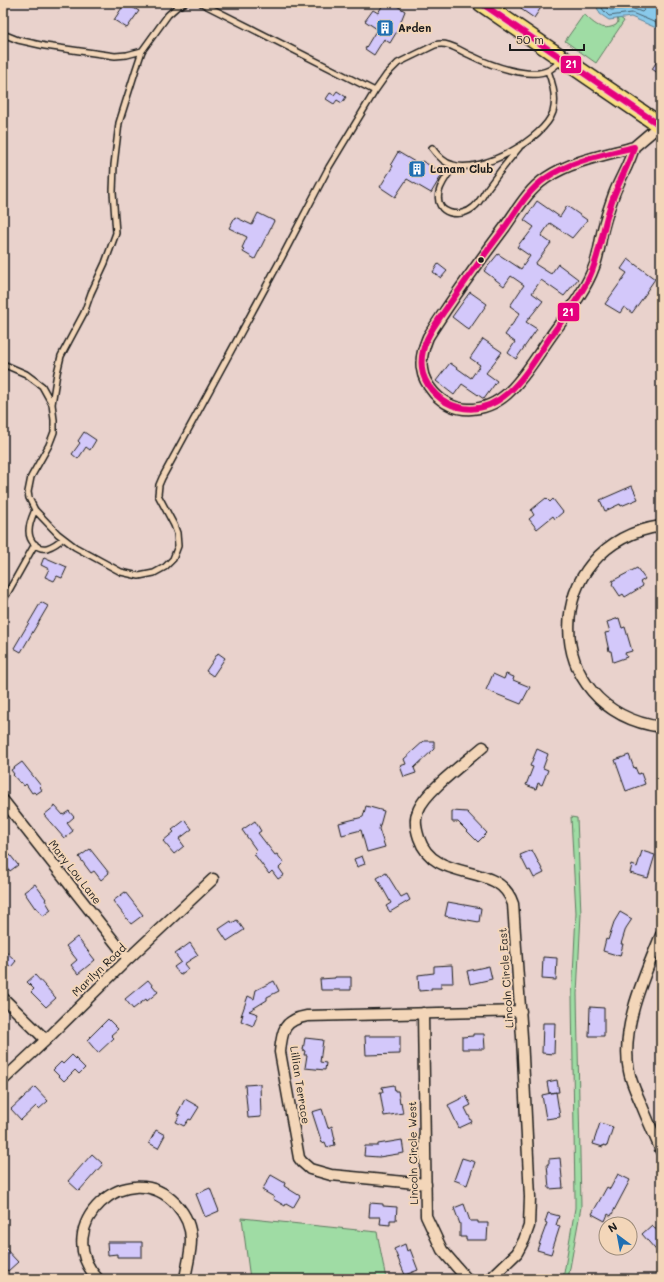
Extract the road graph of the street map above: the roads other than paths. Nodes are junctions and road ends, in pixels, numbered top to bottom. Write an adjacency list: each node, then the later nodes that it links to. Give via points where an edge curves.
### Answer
1 (185, 3): 5 (lane, via 168,15)
2 (201, 3): 8 (lane)
3 (481, 3): 6 (main road)
4 (3, 34): 5 (lane, via 45,46 107,55 127,55)
5 (142, 51): 15 (lane, via 118,130 113,192 116,233 84,313 61,356)
6 (564, 59): 7 (lane); 9 (main road)
7 (548, 71): 8 (lane, via 518,72 491,64 441,43 398,63); 10 (lane, via 553,84 553,111 547,124)
8 (375, 91): 18 (lane, via 329,167 162,478 158,495 177,533 178,546 173,559 154,573 139,576 121,572)
9 (661, 125): 11 (street)
10 (524, 143): 13 (lane, via 494,160 469,167); 13 (lane, via 509,159 474,208 458,214 452,214 442,207 439,194)
11 (634, 147): 11 (street, via 573,165 546,178 531,192 483,256 428,337 424,348 421,362 424,378 431,390 447,404 457,408 477,409 505,395 514,387 591,276 614,193)
12 (432, 148): 13 (lane)
13 (454, 166)
14 (3, 364): 15 (lane, via 26,374 42,386)
15 (52, 404): 16 (lane, via 54,432 31,477 28,492)
16 (35, 510): 18 (lane); 19 (lane, via 28,530 29,537)
17 (661, 526): 21 (street, via 630,534 610,546 592,562 576,590 571,605 569,636 577,667 594,694 619,714)
18 (63, 538): 19 (lane, via 48,548)
19 (35, 544): 20 (lane)
20 (3, 601)
21 (661, 727)
22 (483, 747): 28 (street, Lincoln Circle East, via 425,798 417,812 416,829 427,853 437,862 492,880 502,885 509,893 513,904)
23 (3, 800): 26 (street, Mary Lou Lane)
24 (213, 879): 26 (street, Marilyn Road)
25 (661, 935): 32 (street, via 633,1012 627,1049 632,1083)
26 (128, 959): 30 (street, Marilyn Road)
27 (3, 998): 30 (street)
28 (521, 1011): 29 (street, Lillian Terrace); 37 (street, Lincoln Circle East, via 530,1197 529,1226 517,1253)
29 (423, 1013): 33 (street, Lincoln Circle West); 33 (street, Lillian Terrace, via 297,1018 285,1029 280,1052 302,1162 310,1169 331,1175)
30 (46, 1040): 31 (street, Marilyn Road)
31 (3, 1080)
32 (661, 1151)
33 (426, 1184): 36 (street, Lincoln Circle West, via 426,1216 442,1250)
34 (98, 1279): 35 (street, via 86,1259 83,1243 85,1227 89,1217 103,1200 112,1194 133,1188 154,1190 164,1195 173,1201 186,1218 191,1240)
35 (185, 1279)
36 (466, 1279)
37 (490, 1279)

